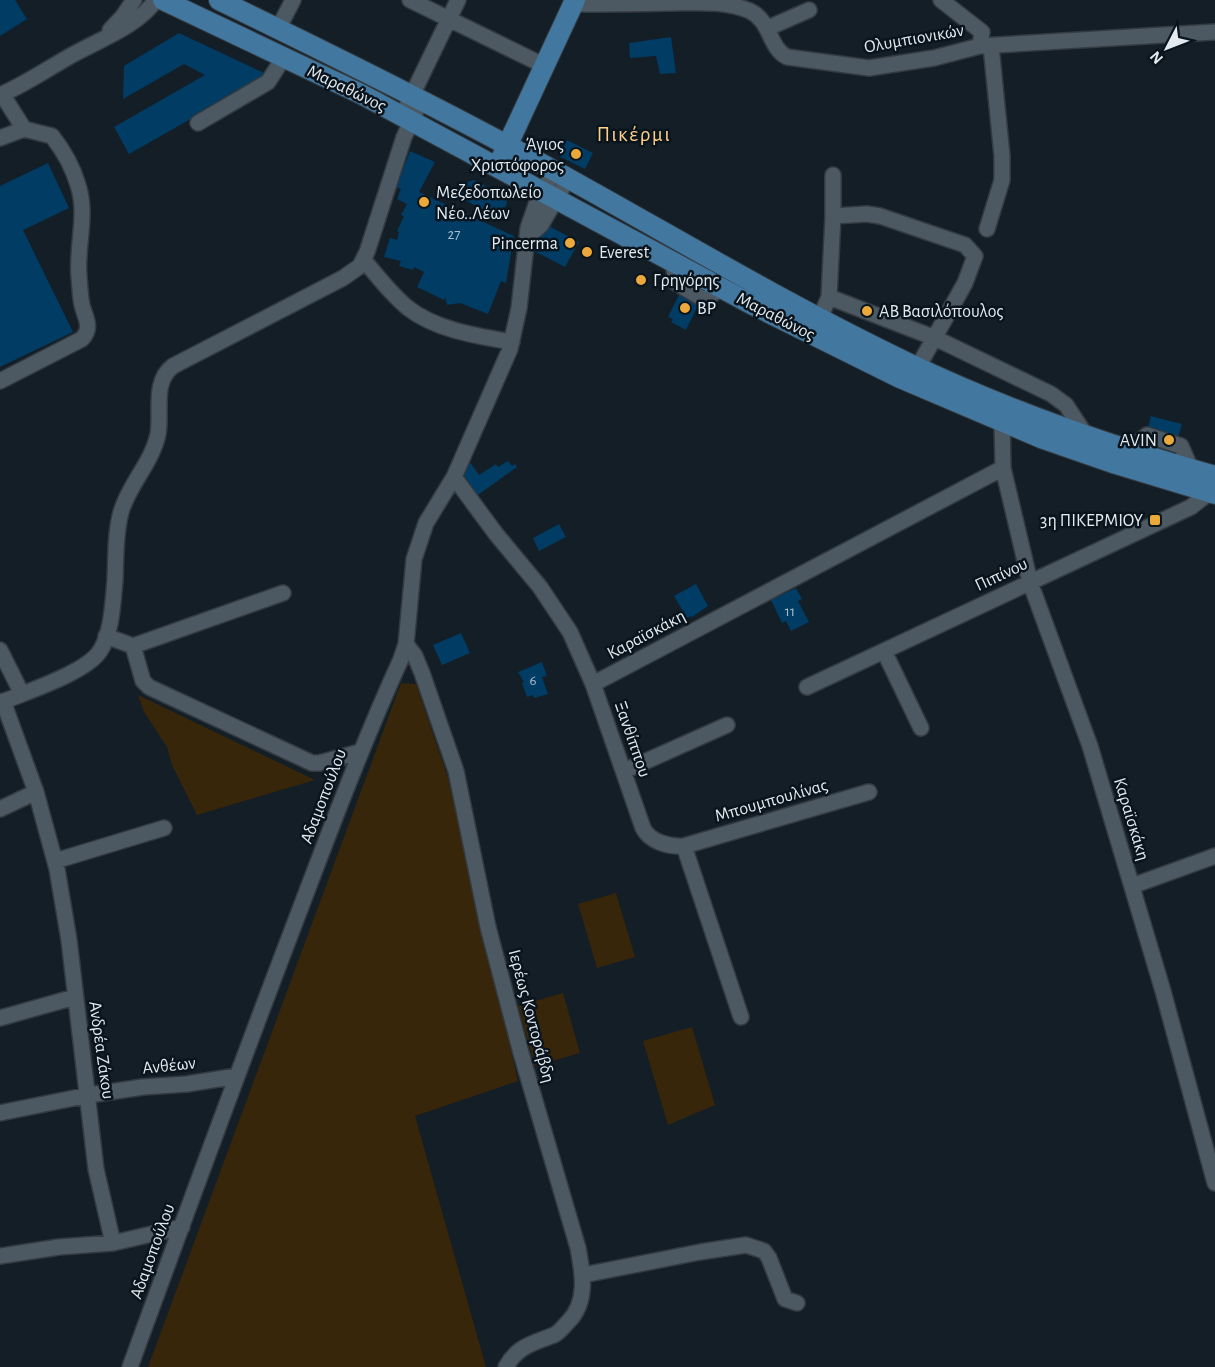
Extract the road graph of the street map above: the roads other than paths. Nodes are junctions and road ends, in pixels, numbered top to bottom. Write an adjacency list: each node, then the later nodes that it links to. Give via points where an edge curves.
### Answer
1 (134, 0): 15 (street)
2 (156, 0): 15 (street, via 132,23)
3 (163, 0): 17 (main road, Μαραθώνος)
4 (219, 0): 13 (main road, Μαραθώνος)
5 (293, 0): 13 (street)
6 (410, 0): 11 (street)
7 (458, 0): 11 (street)
8 (941, 0): 16 (street, via 982,32)
9 (574, 2): 12 (street, Ολυμπιονικών, via 718,3 751,11); 18 (main road)
10 (809, 10): 12 (street)
11 (449, 18): 18 (street); 20 (street)
12 (768, 28): 16 (street, Ολυμπιονικών, via 777,50 787,57 853,67 934,58)
13 (278, 29): 20 (main road, Μαραθώνος)
14 (1215, 32): 16 (street, Ολυμπιονικών)
15 (100, 39): 19 (street)
16 (985, 46): 31 (street, via 1002,156 1002,180)
17 (284, 57): 21 (main road, Μαραθώνος); 22 (street, via 268,82)
18 (545, 66): 25 (main road)
19 (1, 94): 23 (street)
20 (417, 98): 21 (street); 25 (main road, Μαραθώνος)
21 (407, 119): 26 (main road, Μαραθώνος); 32 (street)
22 (198, 123)
23 (24, 129): 24 (street); 38 (street, via 52,136 79,186 83,227 78,268 82,305 89,324 82,339)
24 (0, 138)
25 (507, 146): 26 (main road); 27 (main road, Μαραθώνος)
26 (496, 167): 29 (main road, Μαραθώνος)
27 (561, 174): 29 (street, Αδαμοπούλου); 34 (main road, Μαραθώνος)
28 (833, 176): 30 (street)
29 (550, 196): 36 (street, Αδαμοπούλου, via 541,225 528,237); 39 (main road, Μαραθώνος, via 900,378)
30 (833, 216): 33 (street); 35 (street, via 880,216 965,244 975,256 966,283)
31 (987, 229)
32 (364, 260): 36 (street, via 408,308 434,323); 46 (street, via 343,278 181,362 164,375 155,443 121,513 113,610)
33 (829, 297): 34 (street); 35 (street)
34 (820, 318): 37 (main road, Μαραθώνος)
35 (935, 338): 37 (street); 40 (street, via 1055,397 1066,405)
36 (512, 342): 42 (street, Αδαμοπούλου)
37 (918, 368): 40 (main road, Μαραθώνος)
38 (0, 381)
39 (1002, 422): 41 (street, Καραϊσκάκη); 43 (main road, Μαραθώνος, via 1082,453)
40 (1087, 437): 43 (main road, Μαραθώνος, via 1191,469)
41 (1003, 468): 44 (street, Καραϊσκάκη); 51 (street, Καραϊσκάκη)
42 (454, 477): 47 (street, Αδαμοπούλου, via 417,546); 51 (street, Ξανθίππου, via 560,615)
43 (1213, 487): 44 (street, Πιπίνου, via 1191,507)
44 (1030, 582): 50 (street, Πιπίνου); 66 (street, Καραϊσκάκη, via 1090,746)
45 (283, 593): 48 (street)
46 (106, 636): 48 (street); 53 (street, via 91,661)
47 (406, 644): 57 (street, Αδαμοπούλου); 77 (street, Ιερέως Κοντοράβδη, via 422,673 456,771 488,927)
48 (133, 646): 57 (street, via 145,684 312,763)
49 (0, 650): 53 (street)
50 (884, 651): 52 (street, Πιπίνου); 56 (street)
51 (593, 684): 58 (street, Ξανθίππου)
52 (807, 687)
53 (22, 694): 54 (street)
54 (2, 702): 59 (street, Ανδρέα Ζάκου)
55 (727, 725): 58 (street)
56 (921, 728)
57 (360, 752): 70 (street, Αδαμοπούλου)
58 (624, 771): 63 (street, Ξανθίππου, via 645,833 655,840)
59 (36, 792): 61 (street); 65 (street, Ανδρέα Ζάκου)
60 (869, 792): 63 (street, Μπουμπουλίνας)
61 (0, 809)
62 (164, 828): 65 (street)
63 (684, 846): 68 (street)
64 (1215, 856): 66 (street)
65 (55, 861): 67 (street, Ανδρέα Ζάκου)
66 (1132, 886): 73 (street, Καραϊσκάκη)
67 (75, 997): 69 (street); 71 (street, Ανδρέα Ζάκου)
68 (741, 1017)
69 (0, 1018)
70 (237, 1076): 71 (street, Ανθέων); 74 (street, Αδαμοπούλου)
71 (89, 1095): 72 (street, Ανθέων); 75 (street, Ανδρέα Ζάκου, via 96,1169)
72 (0, 1113)
73 (1215, 1183)
74 (182, 1227): 75 (street); 79 (street, Αδαμοπούλου)
75 (113, 1243): 76 (street)
76 (0, 1256)
77 (583, 1275): 78 (street, via 747,1245 764,1251 785,1299); 80 (street, Ιερέως Κοντοράβδη, via 576,1315 557,1334 518,1350)
78 (797, 1303)
79 (130, 1367)
80 (506, 1367)

